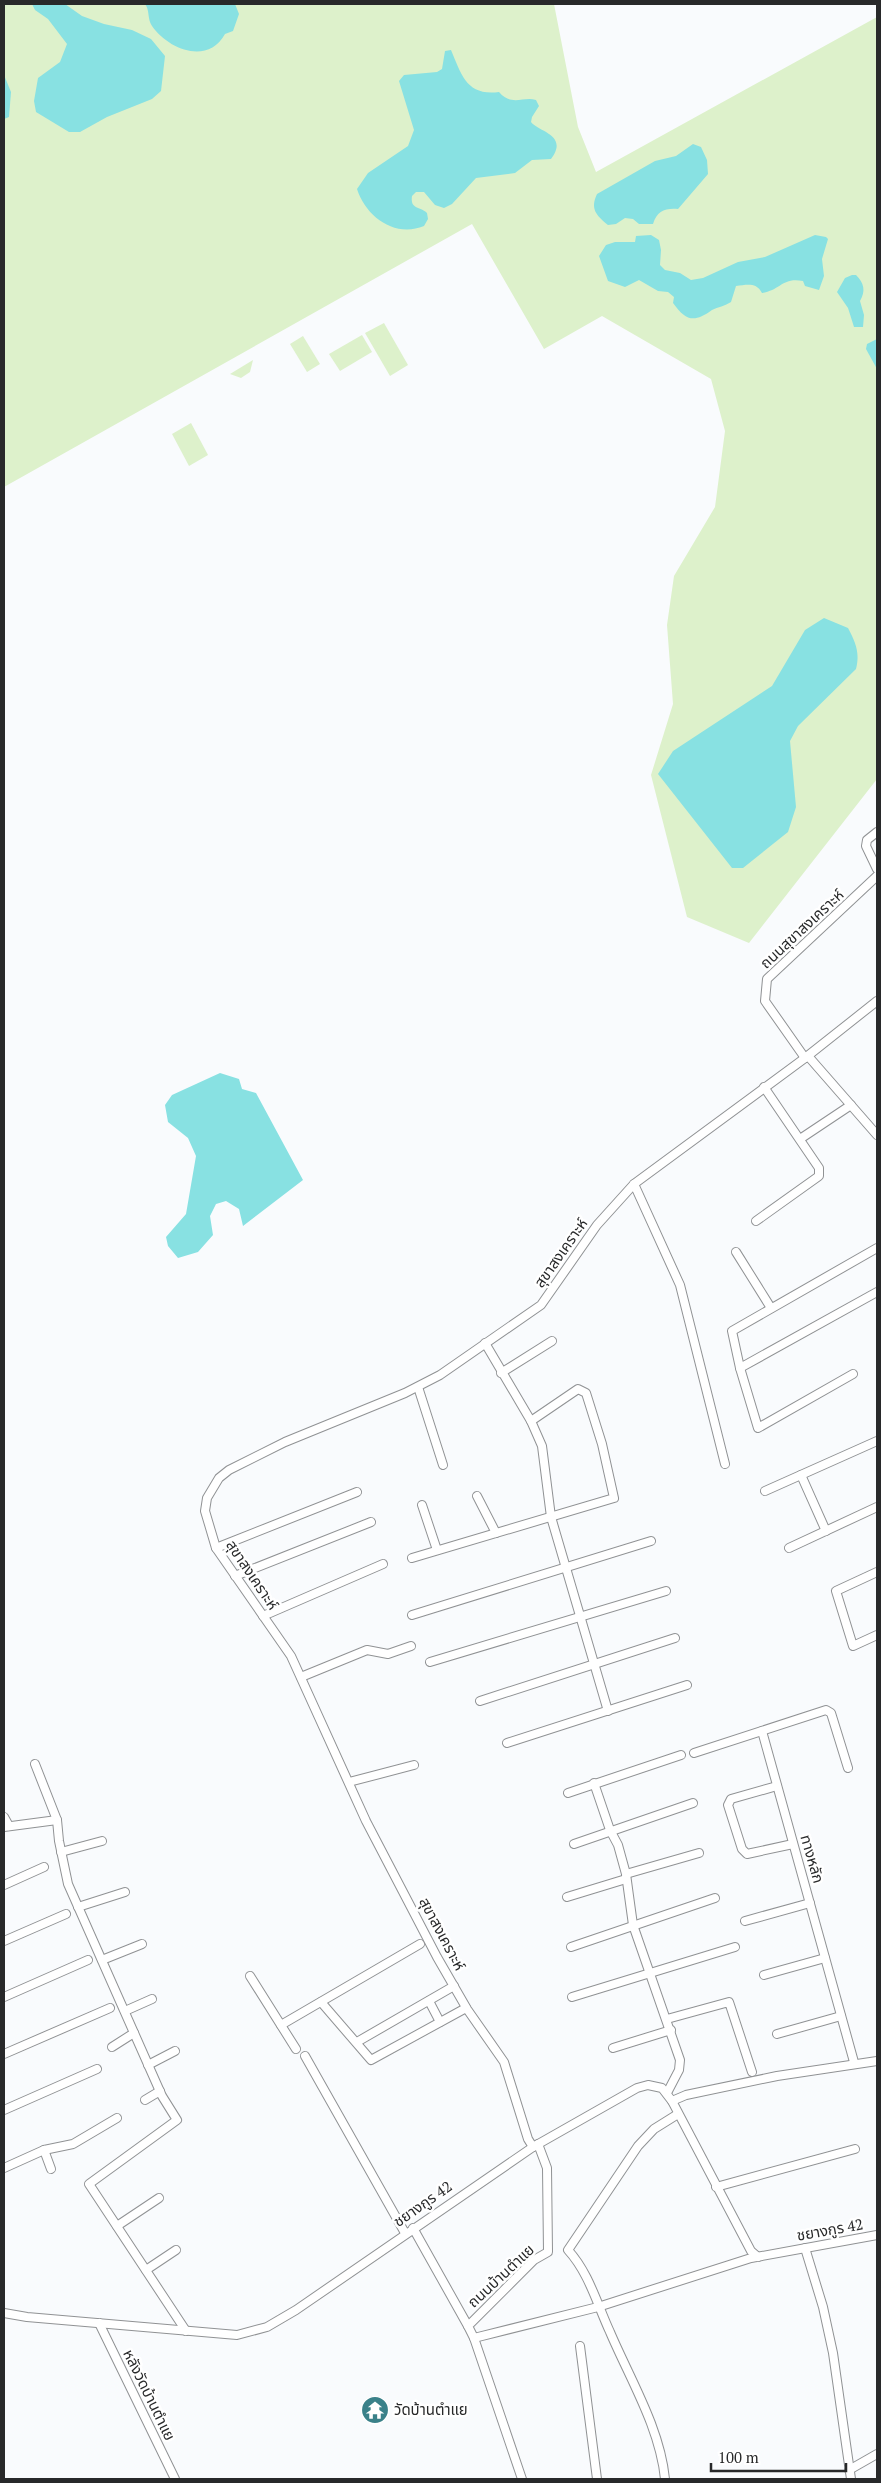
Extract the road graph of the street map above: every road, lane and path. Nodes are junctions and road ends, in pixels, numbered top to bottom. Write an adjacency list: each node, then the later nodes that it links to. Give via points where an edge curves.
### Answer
1 (877, 832): 2 (street, via 867,840 867,852)
2 (877, 869)
3 (877, 876): 5 (street, ถนนสุขาสงเคราะห์, via 767,979 765,1001)
4 (877, 1001): 5 (street, สุขาสงเคราะห์)
5 (807, 1057): 6 (street, สุขาสงเคราะห์); 7 (street, ถนนสุขาสงเคราะห์)
6 (764, 1087): 9 (street); 10 (street, สุขาสงเคราะห์)
7 (851, 1105): 8 (street, ถนนสุขาสงเคราะห์); 9 (street)
8 (877, 1135)
9 (800, 1139): 11 (street, via 819,1168 819,1176)
10 (634, 1184): 17 (street, สุขาสงเคราะห์, via 570,1260 548,1298); 24 (street, via 680,1285)
11 (756, 1221)
12 (877, 1248): 15 (street)
13 (736, 1252): 15 (street)
14 (877, 1292): 18 (street)
15 (770, 1308): 18 (street, via 732,1330)
16 (552, 1341): 19 (street)
17 (485, 1343): 19 (street); 21 (street, สุขาสงเคราะห์)
18 (740, 1368): 20 (street, via 758,1428)
19 (501, 1373): 22 (street)
20 (852, 1374)
21 (418, 1387): 25 (street); 37 (street, สุขาสงเคราะห์, via 285,1442 218,1478 207,1498 205,1511)
22 (531, 1421): 32 (street, via 542,1446); 32 (street, via 578,1389 586,1393 614,1498)
23 (877, 1442): 26 (street)
24 (724, 1464)
25 (443, 1465)
26 (801, 1475): 27 (street); 34 (street)
27 (765, 1491)
28 (357, 1492): 37 (street)
29 (477, 1496): 35 (street)
30 (422, 1505): 39 (street)
31 (877, 1507): 34 (street)
32 (551, 1517): 35 (street); 42 (street)
33 (371, 1522): 44 (street)
34 (826, 1531): 38 (street)
35 (496, 1533): 39 (street)
36 (651, 1542): 42 (street)
37 (216, 1548): 44 (street, สุขาสงเคราะห์)
38 (789, 1548)
39 (436, 1550): 40 (street)
40 (412, 1558)
41 (383, 1564): 47 (street)
42 (565, 1566): 46 (street); 48 (street)
43 (877, 1572): 49 (street, via 836,1591 854,1646)
44 (235, 1576): 47 (street, สุขาสงเคราะห์)
45 (666, 1591): 48 (street)
46 (412, 1615)
47 (263, 1616): 54 (street, สุขาสงเคราะห์, via 291,1656)
48 (582, 1616): 52 (street); 53 (street)
49 (877, 1635)
50 (675, 1638): 53 (street)
51 (411, 1646): 54 (street, via 388,1654 367,1650)
52 (430, 1662)
53 (596, 1665): 56 (street); 57 (street)
54 (301, 1677): 65 (street, สุขาสงเคราะห์)
55 (687, 1685): 57 (street)
56 (480, 1701)
57 (608, 1710): 59 (street)
58 (762, 1731): 60 (street); 64 (street, via 828,1710); 67 (street, ทางหลัก)
59 (507, 1743)
60 (694, 1753)
61 (682, 1755): 66 (street)
62 (35, 1764): 71 (street)
63 (414, 1765): 65 (street)
64 (848, 1768)
65 (349, 1782): 103 (street, สุขาสงเคราะห์, via 366,1821)
66 (594, 1783): 68 (street); 73 (street)
67 (777, 1786): 76 (street, ทางหลัก); 76 (street, via 731,1799 728,1805 742,1849 747,1854)
68 (568, 1793)
69 (693, 1803): 73 (street)
70 (4, 1816): 72 (street)
71 (57, 1820): 72 (street); 77 (street)
72 (6, 1826)
73 (610, 1830): 75 (street); 80 (street, via 618,1845)
74 (102, 1842): 77 (street)
75 (574, 1844)
76 (793, 1844): 87 (street, ทางหลัก)
77 (61, 1852): 88 (street, via 68,1884)
78 (698, 1853): 80 (street)
79 (44, 1867): 81 (street)
80 (626, 1876): 85 (street); 91 (street)
81 (22, 1877): 82 (street); 83 (street)
82 (4, 1878)
83 (4, 1885)
84 (125, 1892): 88 (street)
85 (567, 1897)
86 (715, 1898): 91 (street)
87 (810, 1903): 90 (street); 97 (street, ทางหลัก)
88 (78, 1907): 99 (street)
89 (66, 1914): 92 (street)
90 (745, 1920)
91 (633, 1925): 95 (street); 100 (street)
92 (4, 1941)
93 (142, 1944): 99 (street)
94 (420, 1944): 108 (street)
95 (571, 1947)
96 (735, 1947): 100 (street)
97 (825, 1958): 101 (street); 112 (street, ทางหลัก)
98 (88, 1960): 104 (street)
99 (102, 1960): 111 (street)
100 (649, 1975): 105 (street); 113 (street)
101 (764, 1975)
102 (250, 1976): 115 (street)
103 (454, 1986): 107 (street); 110 (street, สุขาสงเคราะห์)
104 (4, 1997)
105 (572, 1997)
106 (152, 1999): 111 (street)
107 (429, 2000): 114 (street); 119 (street)
108 (321, 2002): 115 (street); 119 (street)
109 (110, 2008): 124 (street)
110 (466, 2008): 114 (street); 138 (street, สุขาสงเคราะห์, via 504,2062 528,2139)
111 (125, 2011): 117 (street)
112 (841, 2016): 118 (street); 127 (street, ทางหลัก)
113 (667, 2019): 116 (street); 130 (street, via 728,2002)
114 (440, 2022): 119 (street, via 371,2060)
115 (281, 2025): 122 (street)
116 (671, 2030): 121 (street); 132 (street, via 680,2060 679,2070)
117 (134, 2033): 120 (street); 128 (street)
118 (776, 2034)
119 (357, 2042)
120 (112, 2048)
121 (613, 2048)
122 (296, 2049)
123 (175, 2051): 128 (street)
124 (4, 2054)
125 (305, 2056): 147 (street)
126 (877, 2061): 127 (street)
127 (854, 2062): 134 (street, via 686,2095)
128 (148, 2065): 131 (street)
129 (97, 2069): 135 (street)
130 (752, 2072)
131 (160, 2091): 133 (street); 145 (street, via 177,2120 89,2184)
132 (666, 2093): 134 (street); 138 (street, ชยางกูร 42, via 655,2085 637,2088)
133 (145, 2100)
134 (672, 2101): 136 (street)
135 (4, 2110)
136 (678, 2114): 143 (street); 153 (street, via 654,2129 638,2146 568,2250 585,2274)
137 (117, 2118): 140 (street, via 73,2144)
138 (535, 2146): 146 (street, ชยางกูร 42); 156 (street, ถนนบ้านตำแย, via 547,2168 548,2252 534,2260)
139 (855, 2148): 143 (street)
140 (44, 2150): 141 (street); 142 (street)
141 (4, 2168)
142 (51, 2169)
143 (716, 2187): 151 (street, via 751,2251)
144 (159, 2198): 145 (street)
145 (117, 2226): 152 (street)
146 (413, 2228): 147 (street, ชยางกูร 42); 156 (street)
147 (405, 2233): 157 (street, ชยางกูร 42, via 267,2327 237,2335)
148 (877, 2235): 149 (street, ชยางกูร 42)
149 (805, 2248): 151 (street, ชยางกูร 42); 161 (street, via 833,2354)
150 (176, 2250): 152 (street)
151 (758, 2257): 153 (street, ชยางกูร 42)
152 (146, 2270): 157 (street)
153 (598, 2307): 158 (street, ชยางกูร 42); 165 (street, via 653,2430 664,2463)
154 (4, 2312): 155 (street, ชยางกูร 42)
155 (99, 2323): 157 (street, ชยางกูร 42); 162 (street, หลังวัดบ้านตำแย)
156 (468, 2326): 158 (street, ถนนบ้านตำแย)
157 (186, 2331)
158 (474, 2338): 163 (street, ถนนบ้านตำแย)
159 (580, 2346): 164 (street)
160 (877, 2454): 161 (street)
161 (849, 2470): 166 (street)
162 (175, 2479)
163 (522, 2479)
164 (598, 2479)
165 (665, 2479)
166 (851, 2479)

